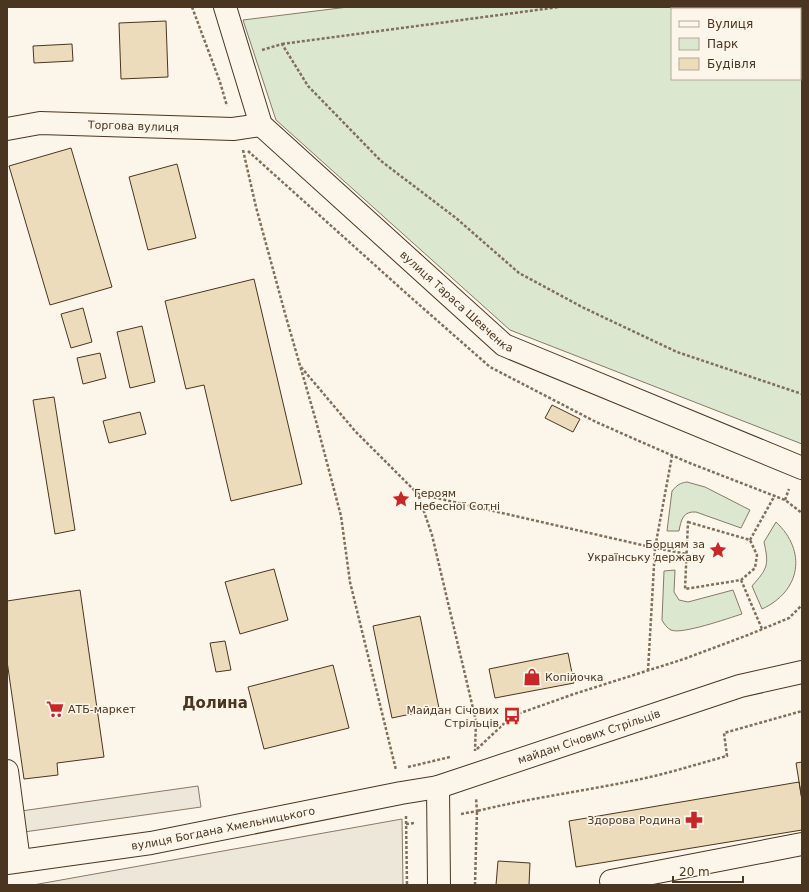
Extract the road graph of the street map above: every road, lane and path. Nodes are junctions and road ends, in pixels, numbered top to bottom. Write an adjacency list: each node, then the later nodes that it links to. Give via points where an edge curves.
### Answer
1 (192, 7): 8 (path, via 220,82)
2 (224, 7): 5 (street)
3 (560, 7): 4 (path)
4 (282, 44): 5 (path); 10 (path, via 308,86 381,161 456,218 519,273 584,308 677,352)
5 (240, 57): 6 (street)
6 (261, 125): 8 (street, Торгова вулиця); 12 (street, вулиця Тараса Шевченка, via 504,345)
7 (7, 129): 8 (street, Торгова вулиця, via 40,123)
8 (234, 129): 9 (path, via 242,145 258,214)
9 (300, 365): 14 (path, via 354,431); 31 (path, via 340,516 350,582)
10 (802, 394)
11 (672, 456): 18 (path)
12 (802, 468)
13 (789, 489): 16 (path, via 785,500)
14 (418, 494): 18 (path); 28 (path, via 432,535 476,721)
15 (775, 495): 17 (path)
16 (802, 513)
17 (750, 540): 19 (path, via 688,522); 20 (path, via 757,555 755,568)
18 (655, 548): 19 (path); 24 (path)
19 (687, 554): 20 (path, via 685,589)
20 (741, 580): 22 (path)
21 (802, 605): 22 (path, via 789,618)
22 (762, 629): 24 (path)
23 (802, 659): 26 (street, майдан Січових Стрільців)
24 (648, 671): 28 (path, via 512,716)
25 (802, 672): 26 (street, майдан Січових Стрільців)
26 (740, 686): 34 (street, майдан Січових Стрільців)
27 (802, 711): 37 (path, via 724,733 727,756 650,777 520,800)
28 (475, 751): 29 (path); 34 (path)
29 (468, 753)
30 (454, 756): 31 (path)
31 (396, 770): 33 (path); 36 (path)
32 (7, 771): 41 (street)
33 (388, 771)
34 (474, 776): 35 (street, майдан Січових Стрільців); 37 (path)
35 (438, 787): 36 (street, вулиця Богдана Хмельницького); 38 (street)
36 (402, 793): 41 (street, вулиця Богдана Хмельницького, via 151,843)
37 (477, 811): 38 (path); 44 (path)
38 (438, 820): 39 (path); 43 (street)
39 (406, 824)
40 (802, 844): 42 (street)
41 (13, 862)
42 (611, 881)
43 (439, 885)
44 (475, 885)

